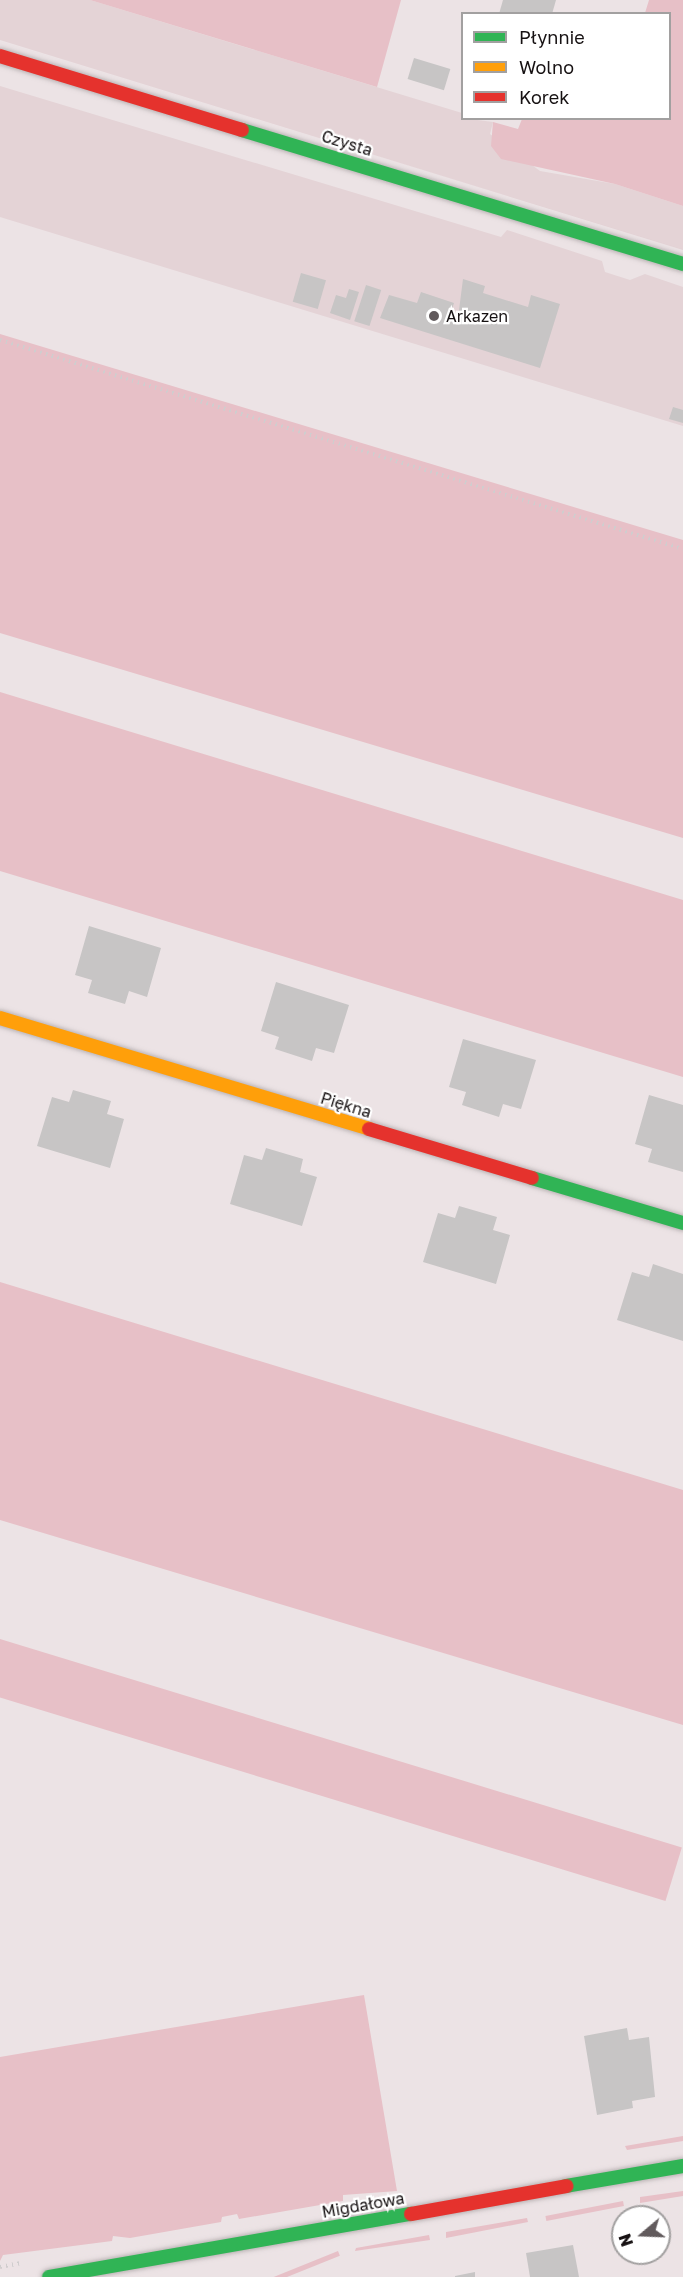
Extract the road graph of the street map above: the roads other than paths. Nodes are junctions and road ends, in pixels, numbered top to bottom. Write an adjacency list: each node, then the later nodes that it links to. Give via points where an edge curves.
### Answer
1 (0, 56): 2 (street, Czysta)
2 (683, 264)
3 (0, 1018): 4 (street, Piękna)
4 (683, 1223)
5 (683, 2166): 6 (street, Migdałowa)
6 (49, 2277)

